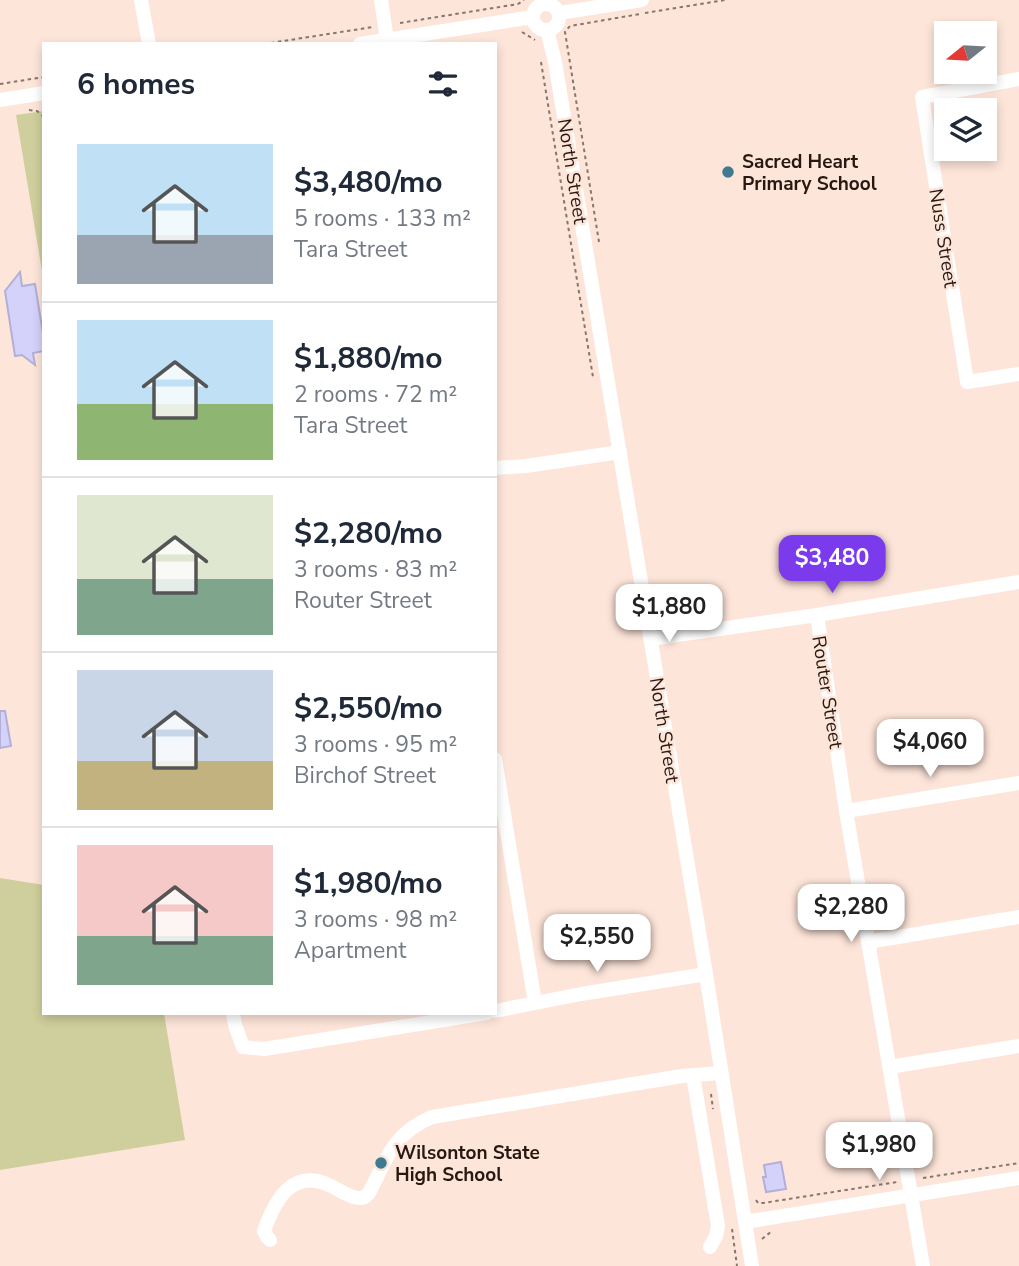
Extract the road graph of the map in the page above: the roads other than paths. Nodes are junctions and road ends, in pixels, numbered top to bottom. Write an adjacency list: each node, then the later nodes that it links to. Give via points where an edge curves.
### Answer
1 (142, 0): 9 (street)
2 (381, 0): 8 (street)
3 (642, 0): 5 (street)
4 (544, 2): 5 (street); 6 (street)
5 (559, 13): 7 (street, via 556,26)
6 (533, 17): 7 (street, via 538,27); 8 (street)
7 (547, 30): 15 (street, North Street)
8 (387, 40): 10 (street)
9 (149, 42)
10 (374, 42)
11 (1019, 79): 14 (street, Nuss Street, via 922,97 967,382)
12 (42, 93): 13 (street)
13 (0, 100)
14 (1019, 374)
15 (620, 452): 16 (street); 19 (street, North Street)
16 (497, 468)
17 (1019, 582): 18 (street)
18 (817, 615): 19 (street); 22 (street, Router Street)
19 (650, 639): 25 (street, North Street)
20 (497, 771): 26 (street)
21 (1019, 783): 22 (street)
22 (846, 811): 24 (street, Router Street)
23 (1019, 917): 24 (street)
24 (868, 942): 31 (street, Router Street)
25 (706, 974): 26 (street); 32 (street, North Street)
26 (535, 1003): 27 (street)
27 (497, 1012)
28 (233, 1015): 29 (street, via 243,1047 264,1049)
29 (475, 1015)
30 (1019, 1046): 31 (street)
31 (889, 1067): 35 (street, Router Street)
32 (721, 1073): 33 (street); 36 (street, North Street)
33 (693, 1076): 37 (street, via 432,1117 412,1126 396,1143 365,1197 356,1198 323,1182 288,1187 264,1230); 38 (street, via 718,1226)
34 (1019, 1178): 35 (street)
35 (910, 1187): 36 (street); 40 (street, Router Street)
36 (745, 1222): 39 (street, North Street)
37 (271, 1240)
38 (710, 1247)
39 (752, 1266)
40 (923, 1266)

